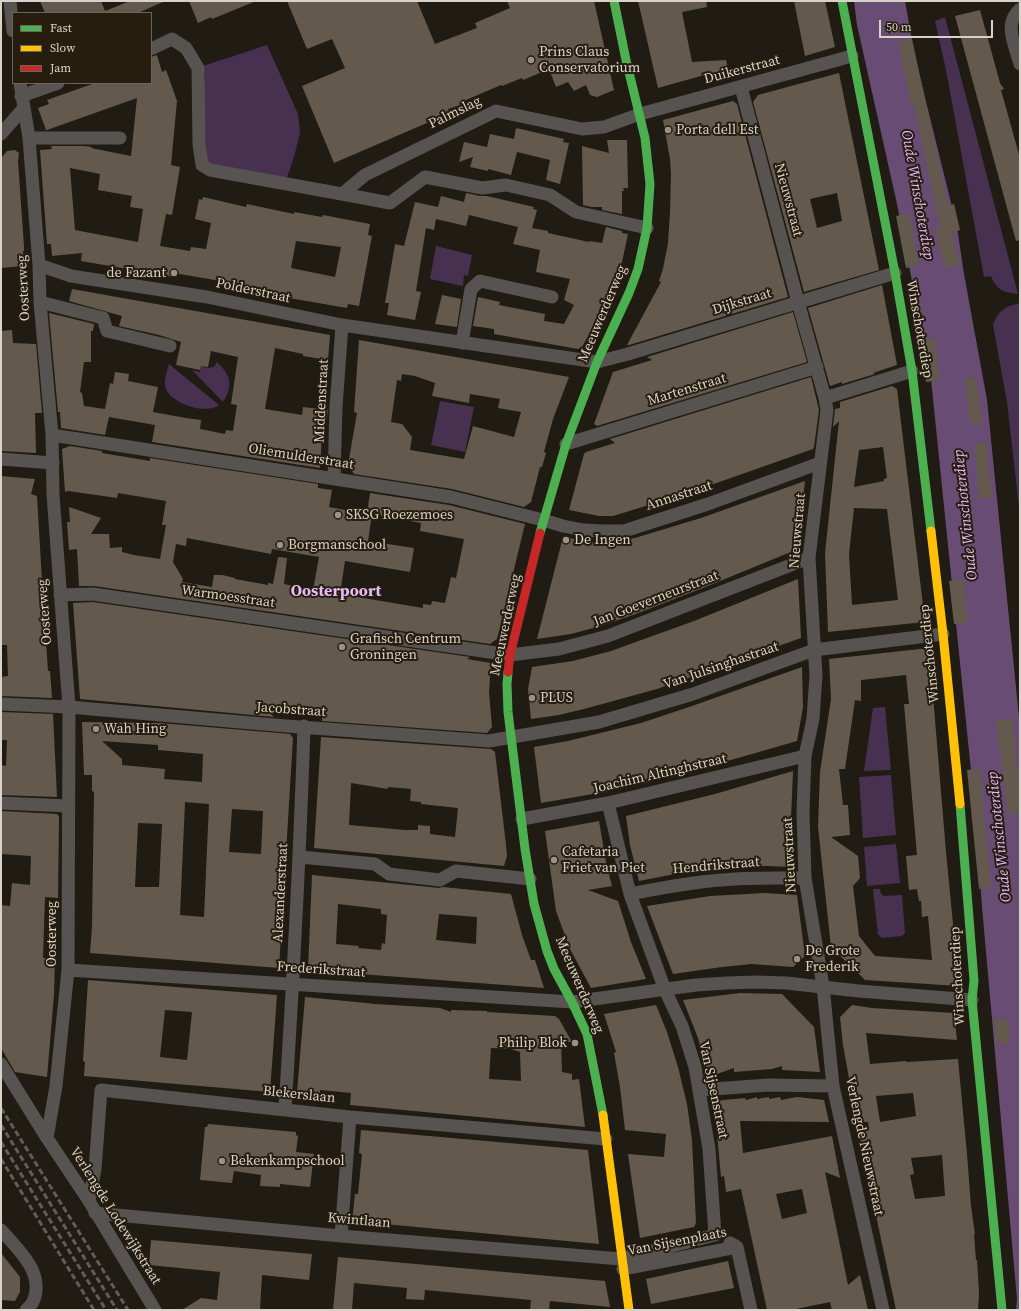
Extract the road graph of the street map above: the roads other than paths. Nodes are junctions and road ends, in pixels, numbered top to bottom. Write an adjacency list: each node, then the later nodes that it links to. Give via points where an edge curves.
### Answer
1 (10, 1): 5 (street)
2 (614, 1): 13 (street, Meeuwerderweg)
3 (842, 1): 7 (street, Winschoterdiep)
4 (1020, 9): 8 (street, via 1012,18 1011,25)
5 (12, 20)
6 (152, 49): 17 (street, via 172,39 186,48 198,68 198,144 202,164 210,170)
7 (852, 56): 11 (street, Duikerstraat); 20 (street, Winschoterdiep)
8 (1020, 64)
9 (20, 84): 12 (street, Oosterweg)
10 (56, 84): 12 (street)
11 (741, 87): 13 (street, Duikerstraat); 23 (street, Nieuwstraat)
12 (22, 103): 14 (street); 15 (street, Oosterweg)
13 (640, 114): 17 (street, Palmslag, via 604,127 582,129 496,112 365,175); 18 (street, Meeuwerderweg, via 648,162)
14 (1, 134)
15 (29, 138): 16 (street); 19 (street, Oosterweg)
16 (120, 138)
17 (342, 194): 18 (street, via 390,203 425,177 482,188 506,185 550,195 576,212)
18 (647, 228): 27 (street, Meeuwerderweg, via 638,269)
19 (39, 265): 22 (street, Oosterweg); 24 (street, Polderstraat, via 71,276 207,297)
20 (895, 273): 23 (street, Dijkstraat); 29 (street, Winschoterdiep)
21 (552, 297): 25 (street, via 480,281 471,289)
22 (40, 302): 26 (street, via 103,318 107,332); 31 (street, Oosterweg)
23 (798, 302): 27 (street, Dijkstraat); 28 (street, Nieuwstraat)
24 (342, 325): 25 (street, Polderstraat); 36 (street, Middenstraat)
25 (462, 343): 27 (street, Polderstraat)
26 (170, 346)
27 (597, 362): 32 (street, Meeuwerderweg)
28 (817, 367): 30 (street, Nieuwstraat); 32 (street, Martenstraat)
29 (912, 371): 30 (street); 40 (street, Winschoterdiep)
30 (826, 398): 35 (street, Nieuwstraat, via 827,410)
31 (52, 435): 34 (street, Oosterweg); 36 (street, Oliemulderstraat)
32 (566, 444): 37 (street, Meeuwerderweg)
33 (1, 459): 34 (street)
34 (53, 463): 39 (street, Oosterweg)
35 (820, 463): 37 (street, Annastraat, via 708,504 624,531 583,530); 38 (street, Nieuwstraat)
36 (334, 478): 37 (street, Oliemulderstraat, via 451,497)
37 (543, 520): 42 (street, Meeuwerderweg)
38 (809, 558): 41 (street, Nieuwstraat); 42 (street, Jan Goeverneurstraat, via 608,636 559,649)
39 (60, 595): 42 (street, Warmoesstraat, via 93,594); 44 (street, Oosterweg)
40 (943, 634): 41 (street, Van Julsinghastraat); 60 (street, Winschoterdiep, via 966,870 974,981)
41 (814, 650): 46 (street, Van Julsinghastraat, via 693,694 607,720); 47 (street, Nieuwstraat, via 815,700)
42 (510, 656): 46 (street, Meeuwerderweg, via 507,684)
43 (1, 704): 44 (street, Jacobstraat)
44 (68, 707): 45 (street, Jacobstraat); 50 (street, Oosterweg)
45 (304, 726): 46 (street, Jacobstraat, via 489,741); 52 (street, Alexanderstraat)
46 (512, 738): 51 (street, Meeuwerderweg)
47 (804, 756): 49 (street, Joachim Altinghstraat); 53 (street, Nieuwstraat)
48 (1, 803): 50 (street)
49 (608, 803): 51 (street, Joachim Altinghstraat); 55 (street, Van Sijsenstraat)
50 (68, 806): 56 (street, Oosterweg)
51 (522, 819): 54 (street, Meeuwerderweg)
52 (300, 857): 54 (street, via 375,864 389,874 440,880 456,871); 57 (street, Alexanderstraat)
53 (805, 878): 55 (street, Hendrikstraat, via 722,880); 58 (street, Nieuwstraat)
54 (530, 879): 61 (street, Meeuwerderweg, via 547,951)
55 (630, 894): 59 (street, Van Sijsenstraat)
56 (68, 970): 57 (street, Frederikstraat); 67 (street, Oosterweg, via 56,1086)
57 (293, 985): 61 (street, Frederikstraat); 65 (street, Alexanderstraat)
58 (823, 986): 59 (street, Frederikstraat, via 726,982); 60 (street, Frederikstraat); 63 (street, Verlengde Nieuwstraat)
59 (665, 990): 61 (street, Frederikstraat); 64 (street, Van Sijsenstraat, via 682,1026)
60 (972, 1000): 81 (street, Winschoterdiep)
61 (572, 1002): 68 (street, Meeuwerderweg, via 586,1034 592,1056)
62 (1, 1064): 67 (street, Verlengde Lodewijkstraat)
63 (833, 1086): 64 (street, via 768,1085); 80 (street, Verlengde Nieuwstraat)
64 (700, 1090): 72 (street, Van Sijsenstraat, via 709,1149)
65 (285, 1110): 66 (street, Blekerslaan); 69 (street, Blekerslaan, via 100,1090 95,1169)
66 (350, 1117): 68 (street, Blekerslaan); 73 (street)
67 (47, 1138): 69 (street, Verlengde Lodewijkstraat)
68 (606, 1139): 75 (street, Meeuwerderweg)
69 (89, 1201): 70 (street, Verlengde Lodewijkstraat)
70 (95, 1213): 73 (street, Kwintlaan); 77 (street, Verlengde Lodewijkstraat)
71 (1, 1230): 76 (street, via 34,1274 36,1295)
72 (715, 1235): 74 (street); 75 (street, Van Sijsenplaats)
73 (341, 1236): 75 (street, Kwintlaan)
74 (737, 1248): 75 (street, Van Sijsenplaats); 79 (street)
75 (622, 1264): 78 (street, Meeuwerderweg)
76 (27, 1309)
77 (155, 1310)
78 (629, 1310)
79 (751, 1310)
80 (883, 1310)
81 (1002, 1310)

